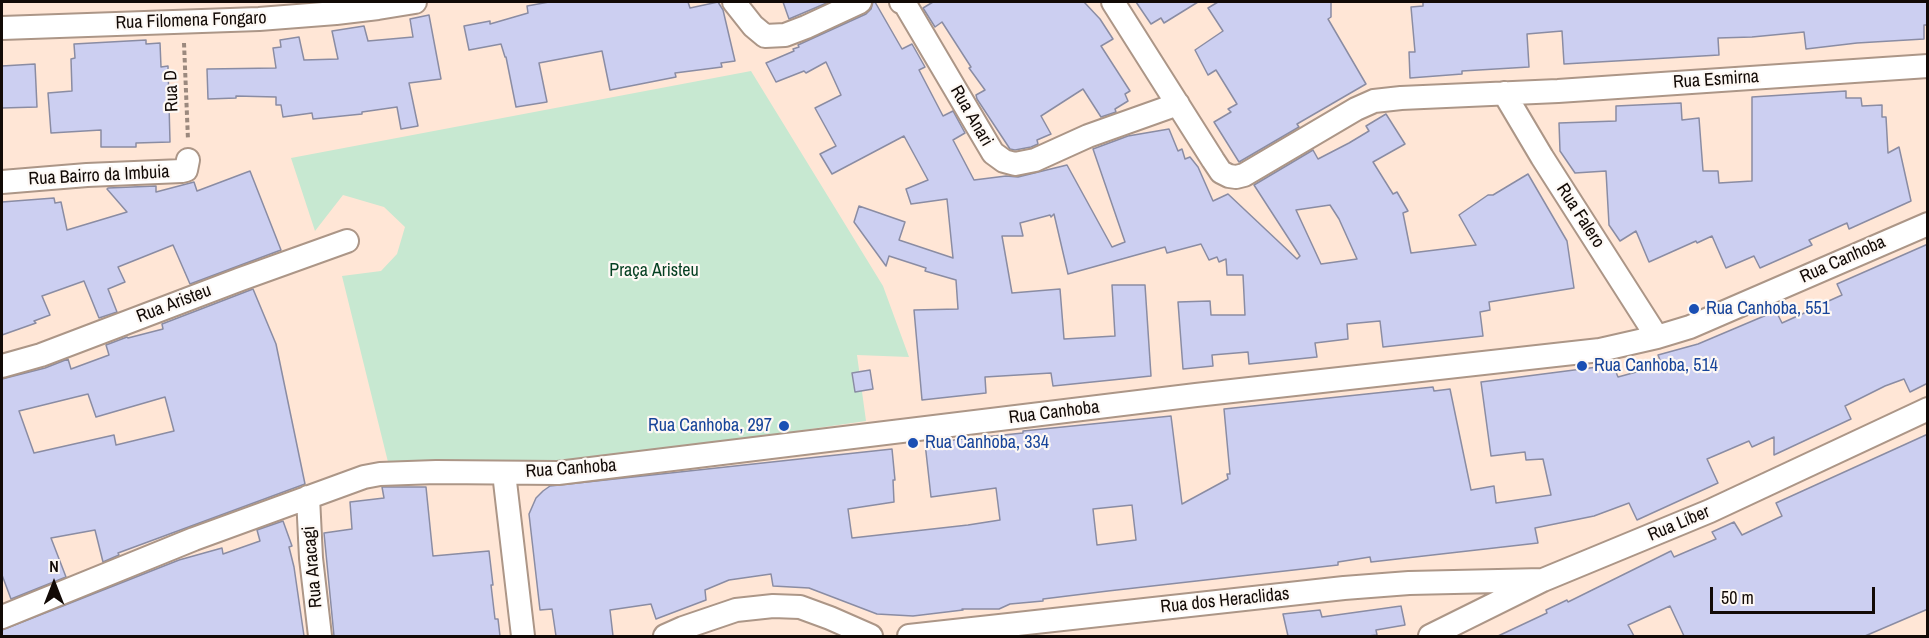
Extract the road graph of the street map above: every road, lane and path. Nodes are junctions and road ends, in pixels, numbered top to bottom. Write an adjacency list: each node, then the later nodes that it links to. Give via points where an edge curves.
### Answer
1 (415, 2): 6 (street, Rua Filomena Fongaro, via 336,13)
2 (734, 2): 3 (street, via 765,36 785,35)
3 (860, 2)
4 (902, 2): 10 (street, Rua Anari, via 993,153 1004,161 1016,164 1035,160 1088,136)
5 (1113, 2): 10 (street, Rua Esmirna)
6 (183, 11): 7 (street, Rua Filomena Fongaro); 11 (path, Rua D)
7 (2, 28)
8 (1928, 66): 9 (street, Rua Esmirna)
9 (1504, 93): 10 (street, Rua Esmirna, via 1374,101 1236,177 1221,172); 15 (street, Rua Falero)
10 (1178, 104)
11 (188, 160): 12 (street, Rua Bairro da Imbuia, via 186,170 182,171)
12 (2, 182)
13 (1928, 224): 15 (street, Rua Canhoba, via 1737,308)
14 (347, 242): 16 (street, Rua Aristeu)
15 (1657, 337): 18 (street, Rua Canhoba, via 1600,350 850,439 558,473)
16 (2, 366)
17 (1928, 409): 20 (street, Rua Líber, via 1710,511)
18 (504, 473): 19 (street, Rua Canhoba, via 380,474); 23 (street)
19 (308, 497): 21 (street, Rua Canhoba); 22 (street, Rua Aracagi)
20 (1543, 580): 26 (street, Rua dos Heraclidas, via 1344,588); 27 (street, Rua Líber)
21 (2, 617)
22 (320, 636)
23 (524, 636)
24 (664, 636): 25 (street, via 736,610 773,606 800,607)
25 (871, 636)
26 (909, 636)
27 (1430, 636)

